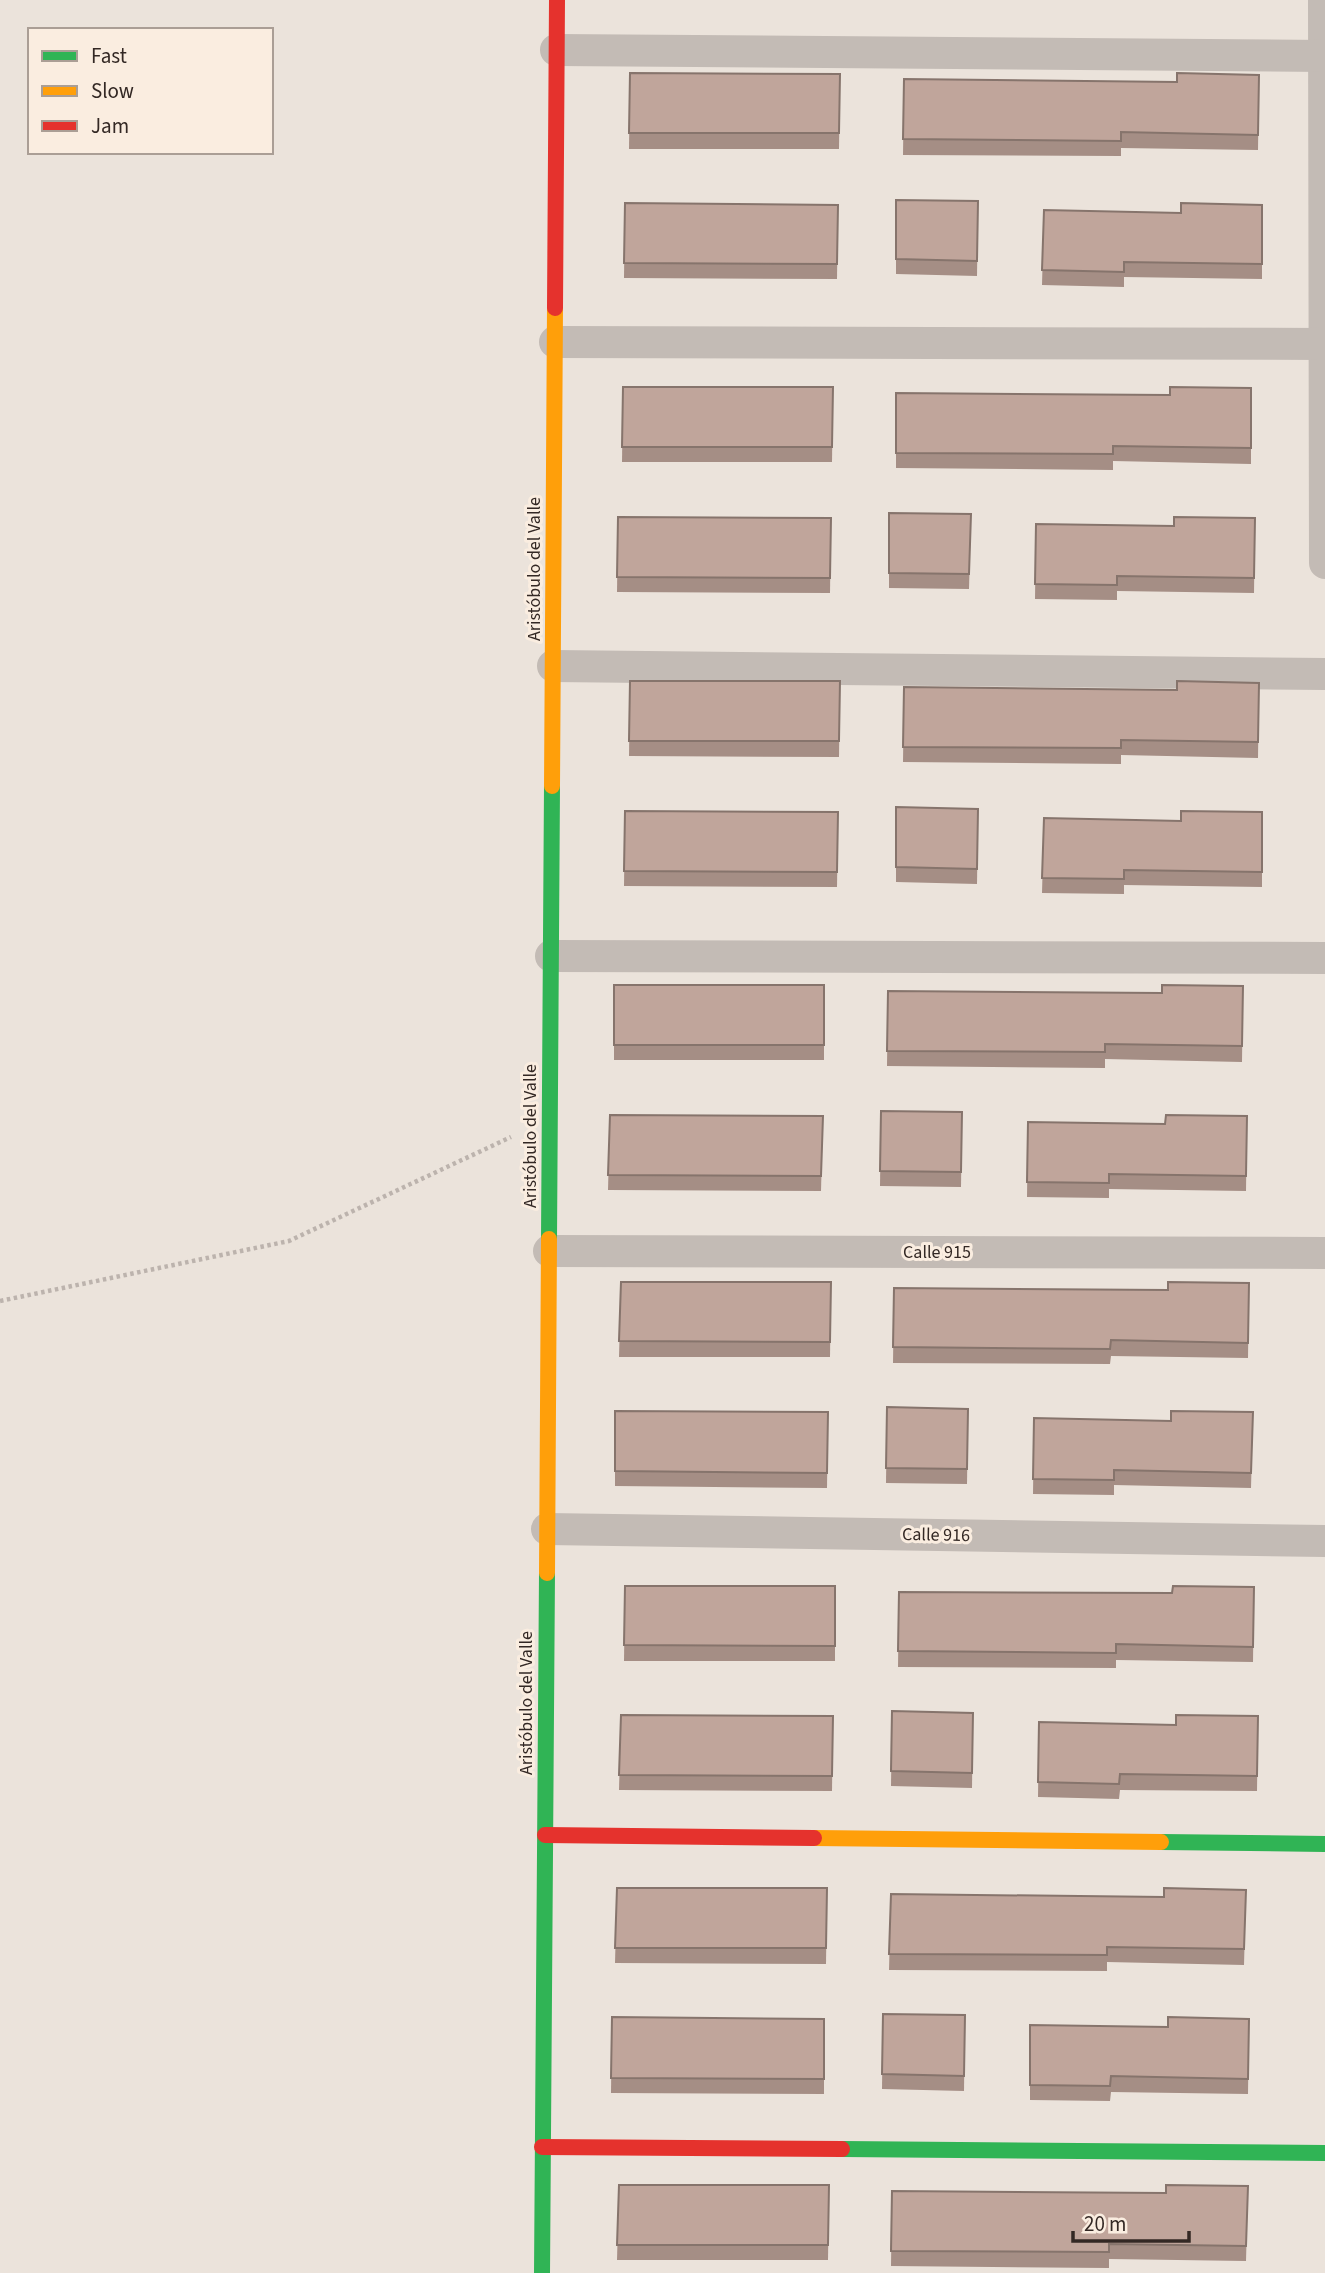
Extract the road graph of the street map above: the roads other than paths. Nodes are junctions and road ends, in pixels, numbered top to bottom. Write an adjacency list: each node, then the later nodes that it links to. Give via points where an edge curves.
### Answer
1 (557, 0): 3 (street, Aristóbulo del Valle)
2 (1324, 0): 4 (street)
3 (556, 50): 4 (street); 5 (street, Aristóbulo del Valle)
4 (1324, 56): 6 (street)
5 (555, 342): 6 (street); 8 (street, Aristóbulo del Valle)
6 (1325, 344): 7 (street)
7 (1325, 563)
8 (553, 666): 9 (street); 10 (street, Aristóbulo del Valle)
9 (1325, 674)
10 (551, 956): 11 (street); 12 (street, Aristóbulo del Valle)
11 (1325, 958)
12 (549, 1251): 13 (street, Calle 915); 14 (street, Aristóbulo del Valle)
13 (1325, 1252)
14 (547, 1529): 15 (street, Calle 916); 16 (street, Aristóbulo del Valle)
15 (1325, 1541)
16 (545, 1835): 17 (street); 18 (street, Aristóbulo del Valle)
17 (1325, 1844)
18 (542, 2147): 19 (street); 20 (street, Aristóbulo del Valle)
19 (1325, 2153)
20 (542, 2273)

